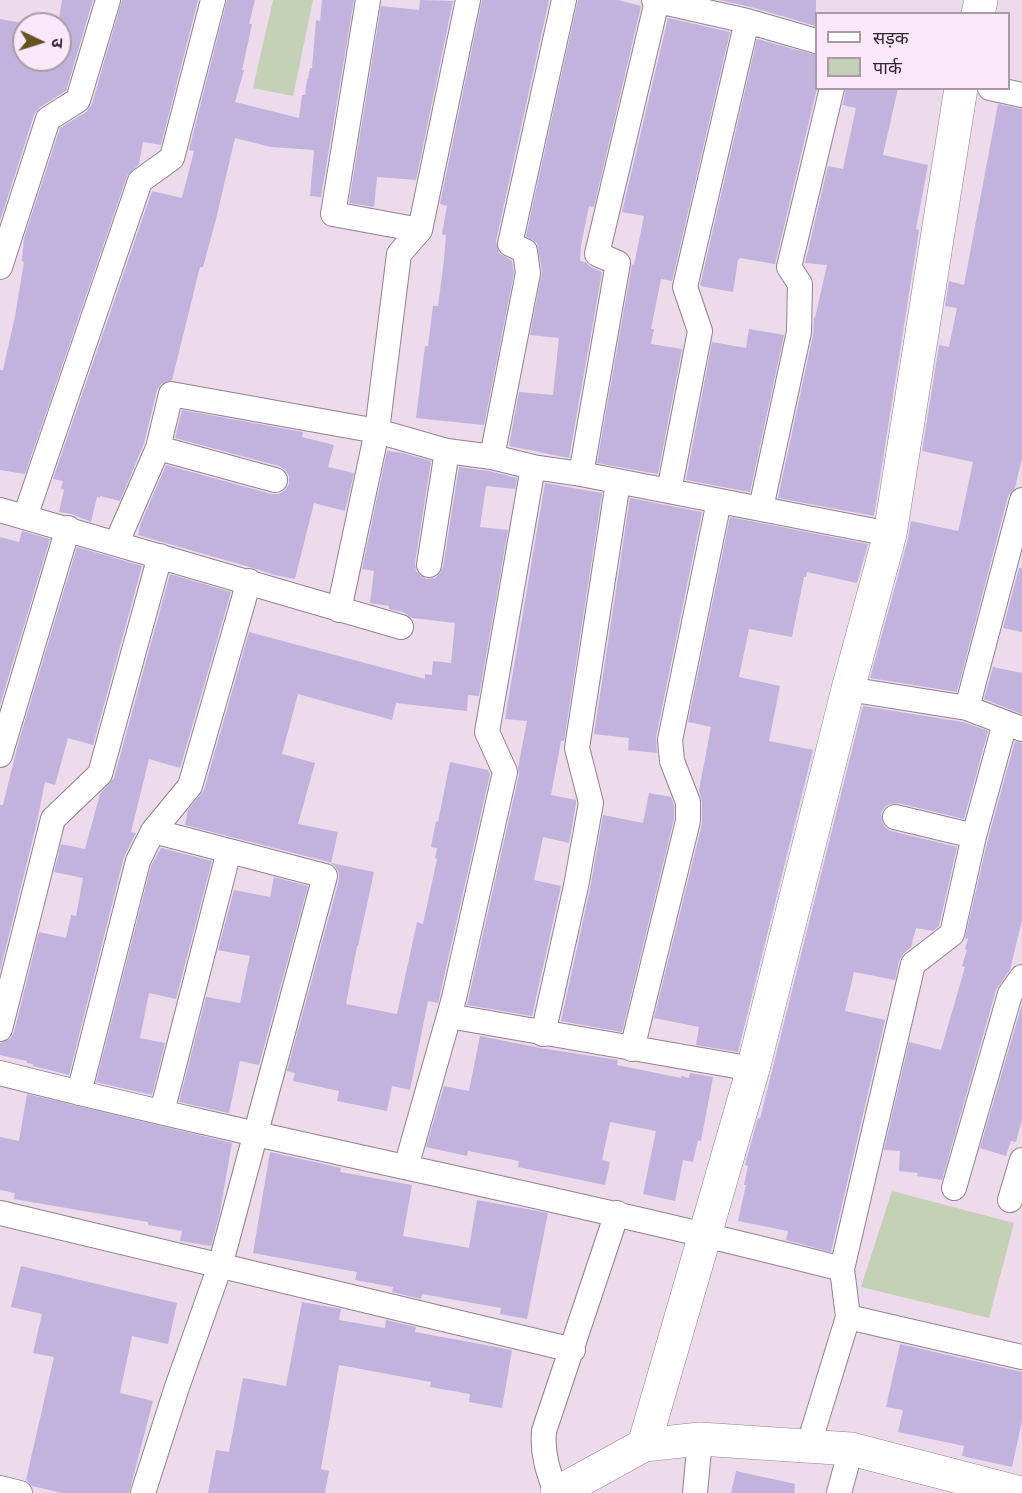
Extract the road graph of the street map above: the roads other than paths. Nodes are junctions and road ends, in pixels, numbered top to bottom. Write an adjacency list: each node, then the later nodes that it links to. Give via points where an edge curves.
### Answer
1 (108, 0): 14 (street, via 78,100 48,119)
2 (213, 0): 28 (street, via 172,158 140,181)
3 (368, 0): 13 (street, via 333,214)
4 (468, 0): 13 (street)
5 (564, 0): 18 (street, via 510,244 525,251 528,273)
6 (655, 0): 7 (street); 20 (street, via 597,254 618,263)
7 (747, 21): 8 (street); 23 (street, via 685,287 700,331)
8 (815, 41)
9 (832, 90): 26 (street, via 789,267 800,284 799,332)
10 (961, 90): 30 (street)
11 (999, 90): 12 (street)
12 (1022, 95)
13 (420, 230): 15 (street, via 399,254)
14 (0, 267)
15 (377, 432): 16 (street, via 171,394); 17 (street); 35 (street)
16 (158, 448): 21 (street); 31 (street)
17 (447, 451): 18 (street); 33 (street)
18 (492, 457): 19 (street)
19 (532, 467): 20 (street); 46 (street, via 487,732 505,772)
20 (581, 474): 22 (street)
21 (275, 480)
22 (618, 482): 23 (street); 48 (street, via 577,748 591,803)
23 (669, 491): 25 (street)
24 (1022, 500): 38 (street)
25 (719, 501): 26 (street); 49 (street, via 670,740 672,760 688,802 688,821)
26 (761, 508): 30 (street)
27 (0, 510): 28 (street)
28 (25, 517): 29 (street)
29 (68, 528): 31 (street); 40 (street)
30 (890, 534): 37 (street)
31 (117, 543): 32 (street)
32 (160, 556): 34 (street); 47 (street, via 100,774 53,819)
33 (429, 565)
34 (249, 581): 35 (street); 42 (street, via 190,786)
35 (339, 610): 36 (street)
36 (401, 627)
37 (848, 689): 38 (street); 50 (street)
38 (967, 708): 39 (street)
39 (1013, 726): 43 (street)
40 (0, 755)
41 (895, 817): 43 (street)
42 (153, 831): 44 (street); 52 (street, via 138,861)
43 (974, 836): 63 (street, via 952,934 913,964)
44 (229, 851): 53 (street); 54 (street, via 325,876)
45 (1022, 977): 57 (street, via 1010,994)
46 (448, 1016): 48 (street); 56 (street)
47 (0, 1029)
48 (543, 1034): 49 (street)
49 (632, 1049): 50 (street)
50 (753, 1069): 61 (street)
51 (0, 1073): 52 (street)
52 (79, 1093): 53 (street)
53 (162, 1112): 54 (street)
54 (255, 1134): 56 (street); 62 (street)
55 (1022, 1160): 58 (street)
56 (406, 1167): 59 (street)
57 (954, 1188)
58 (1010, 1200)
59 (618, 1213): 61 (street); 65 (street)
60 (0, 1214): 62 (street)
61 (706, 1234): 63 (street); 68 (street)
62 (220, 1266): 65 (street); 73 (street)
63 (842, 1269): 64 (street)
64 (848, 1317): 66 (street); 69 (street)
65 (573, 1350): 74 (street, via 544,1431 546,1464)
66 (1022, 1358)
67 (700, 1439): 68 (street); 69 (street); 75 (street)
68 (644, 1445): 74 (street)
69 (808, 1447): 70 (street)
70 (851, 1449): 76 (street); 77 (street)
71 (0, 1488): 72 (street)
72 (20, 1493)
73 (143, 1493)
74 (557, 1493)
75 (695, 1493)
76 (839, 1493)
77 (1020, 1493)

